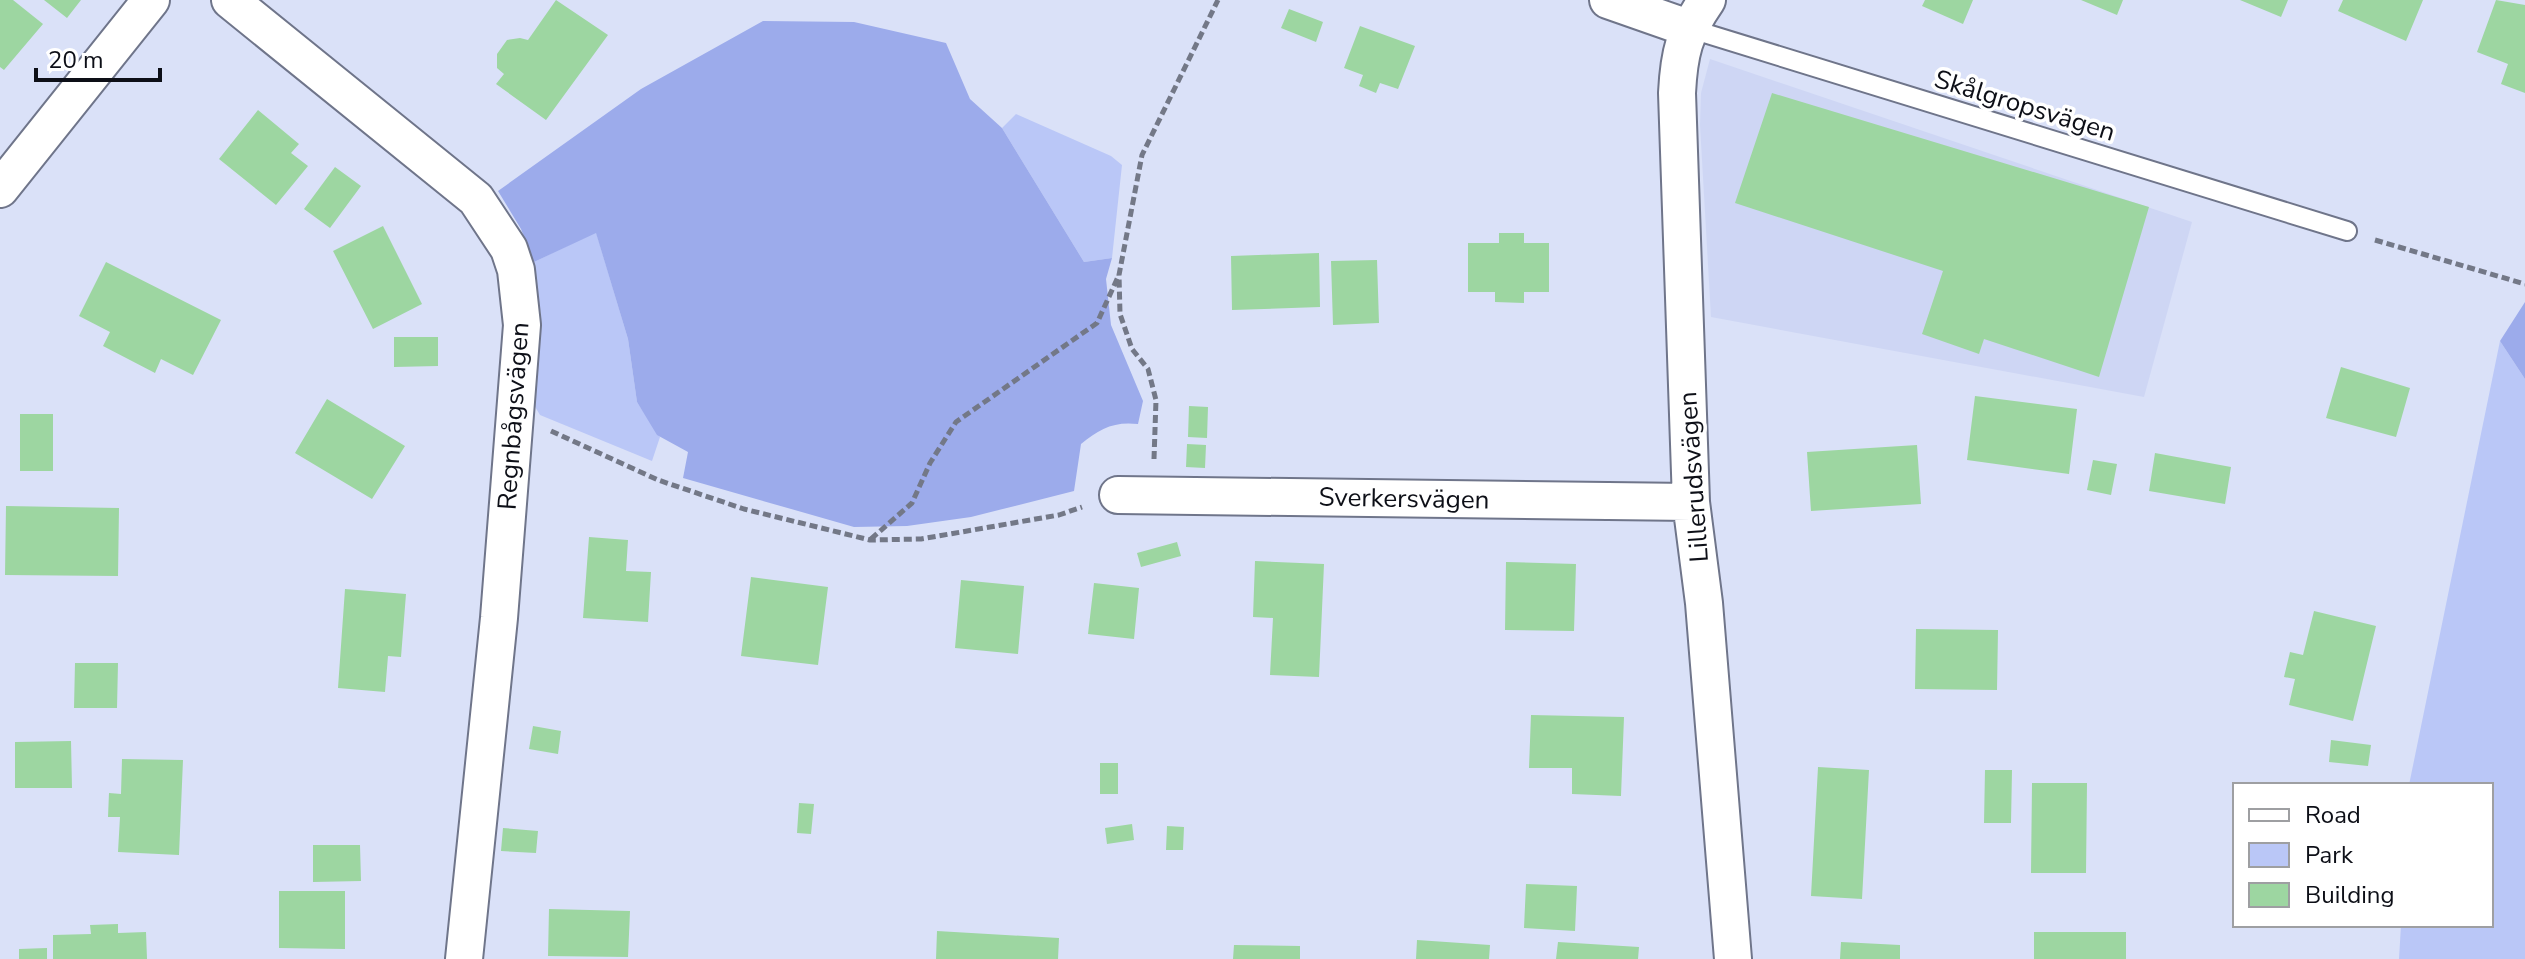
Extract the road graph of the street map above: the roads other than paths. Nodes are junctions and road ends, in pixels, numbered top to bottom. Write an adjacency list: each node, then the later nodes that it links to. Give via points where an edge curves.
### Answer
1 (151, 0): 5 (street)
2 (230, 0): 9 (street, Regnbågsvägen, via 476,199 499,230 516,270 522,325)
3 (1608, 0): 4 (street)
4 (1697, 14): 6 (lane, Skålgropsvägen); 8 (street, Lillerudsvägen, via 1679,62 1677,93)
5 (0, 189)
6 (2347, 231)
7 (1135, 494): 8 (street, Sverkersvägen)
8 (1691, 502): 10 (street, Lillerudsvägen)
9 (464, 959)
10 (1733, 959)

